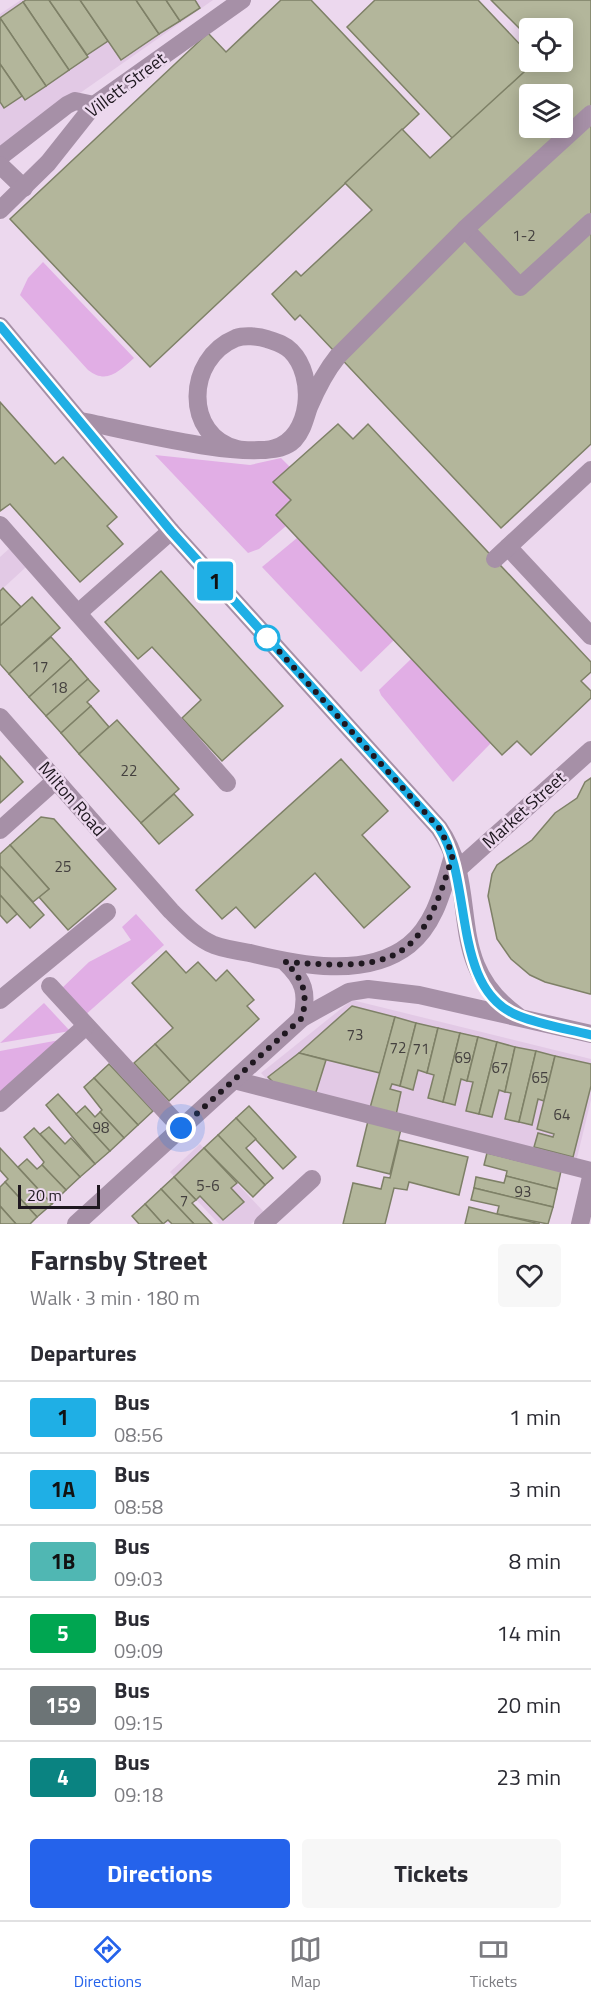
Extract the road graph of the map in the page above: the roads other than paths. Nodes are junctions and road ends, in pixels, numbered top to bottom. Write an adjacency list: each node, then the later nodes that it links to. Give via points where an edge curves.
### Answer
1 (242, 0): 2 (street, Villett Street)
2 (94, 105): 4 (street, via 75,101 67,105); 6 (street, Villett Street)
3 (590, 117): 9 (street)
4 (0, 157)
5 (0, 165): 6 (street)
6 (24, 188): 7 (street, Villett Street)
7 (0, 210)
8 (591, 222): 9 (street, via 520,287)
9 (465, 228): 11 (street, via 338,356 321,379 303,426 293,441 279,449 268,449 258,450 248,450 238,449 231,446 224,442 213,434 196,390 205,363 218,346 238,337 260,337 280,343 292,352 304,375 304,416 292,437 276,448 266,449 257,451 245,449 233,448 201,444)
10 (0, 326): 11 (street)
11 (81, 421): 14 (street)
12 (591, 470): 16 (street, via 502,553)
13 (0, 525): 15 (street)
14 (171, 531): 15 (street); 22 (street, via 417,802 439,828)
15 (78, 613): 20 (street)
16 (591, 636)
17 (0, 717): 19 (street, Milton Road)
18 (591, 750): 22 (street, Market Street)
19 (56, 780): 21 (street); 24 (street, Milton Road, via 171,911 200,938)
20 (227, 783)
21 (0, 830)
22 (455, 862): 24 (street, Milton Road, via 426,928 407,946 382,959 354,965); 27 (street, via 474,963 493,996)
23 (107, 912): 26 (street)
24 (285, 962): 28 (street, via 299,976 305,991)
25 (50, 986): 29 (street)
26 (0, 1000)
27 (518, 1016): 28 (street, via 421,995 368,989 340,995); 30 (street)
28 (302, 1018): 31 (street)
29 (86, 1026): 32 (street); 33 (street)
30 (591, 1035)
31 (234, 1080): 33 (street); 34 (street)
32 (0, 1103)
33 (181, 1128): 37 (street)
34 (591, 1171)
35 (591, 1177): 39 (street)
36 (312, 1179): 38 (street)
37 (76, 1224)
38 (263, 1224)
39 (580, 1224)

